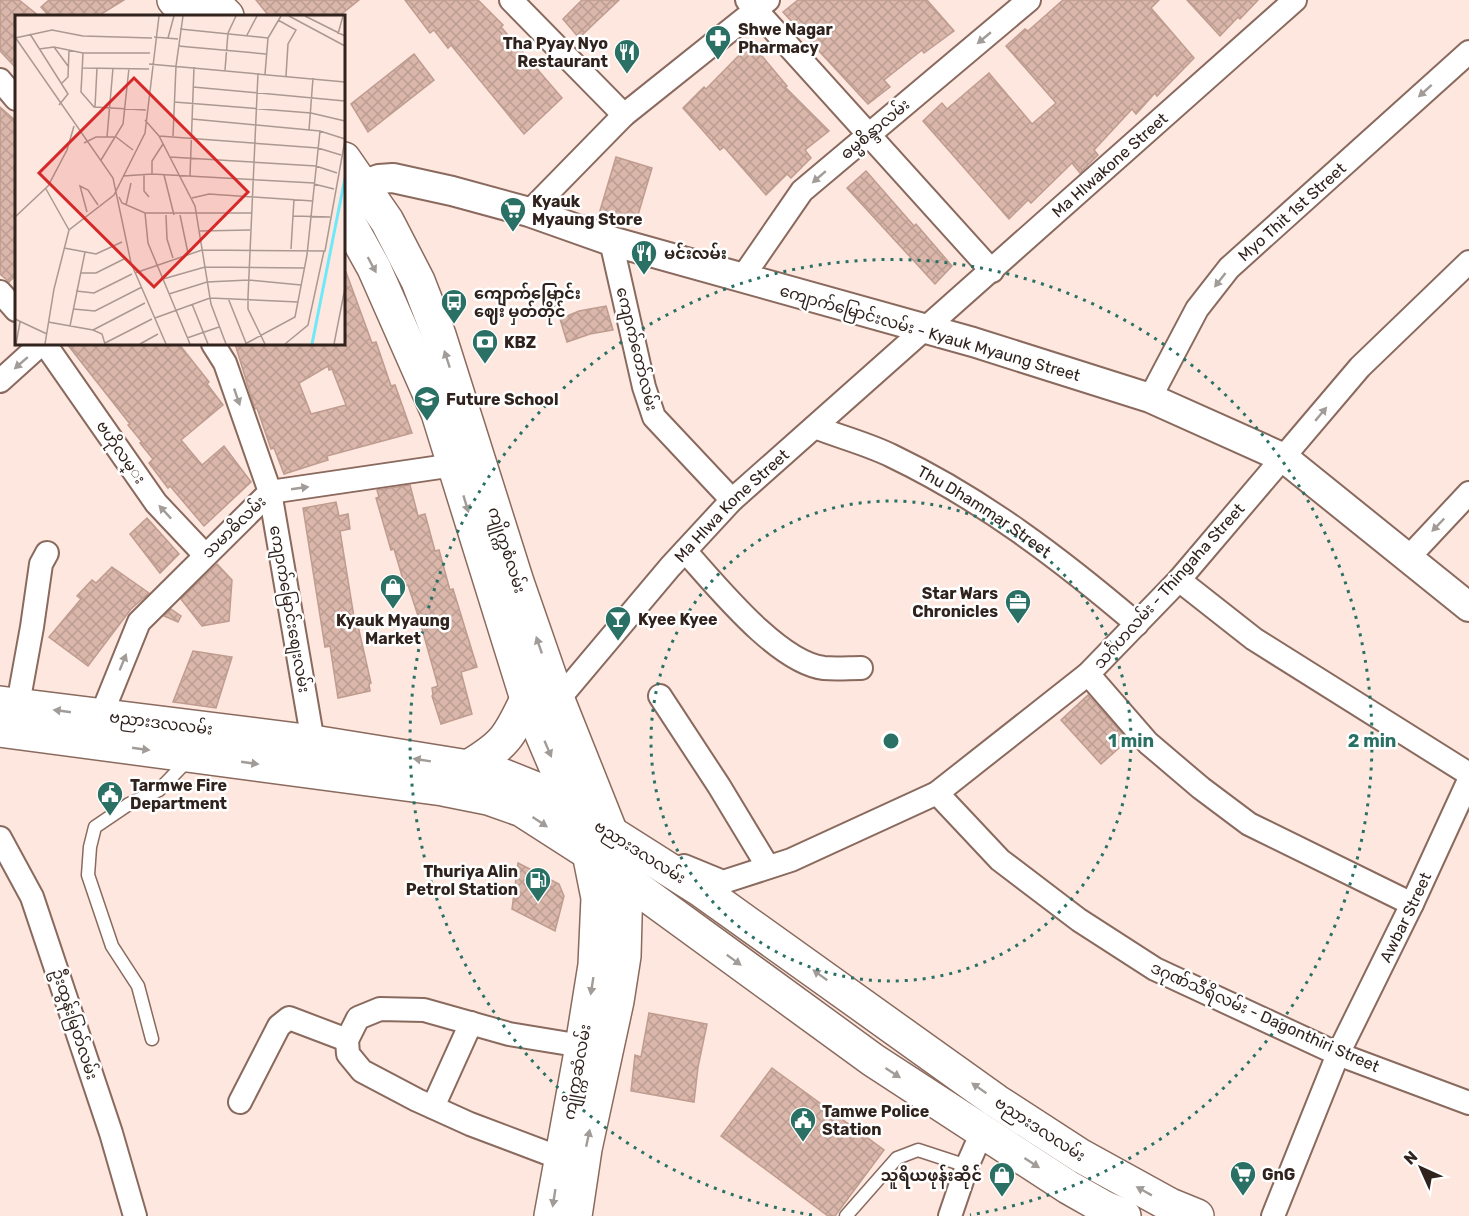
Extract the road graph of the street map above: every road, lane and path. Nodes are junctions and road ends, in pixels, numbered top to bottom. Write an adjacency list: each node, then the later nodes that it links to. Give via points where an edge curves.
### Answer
1 (174, 0): 7 (main road)
2 (211, 0): 8 (main road)
3 (511, 0): 12 (street)
4 (1029, 0): 13 (street, ဓမ္မစိန္ဒာလမ်း, one-way to 13)
5 (1295, 0): 20 (street, Ma Hlwakone Street)
6 (757, 3): 12 (street); 13 (street)
7 (187, 15)
8 (226, 15)
9 (1469, 52): 29 (street, Myo Thit 1st Street, one-way to 29, via 1229,268 1197,309)
10 (0, 80): 11 (street)
11 (15, 98)
12 (624, 116): 16 (street)
13 (867, 135): 20 (street); 21 (street, ဓမ္မစိန္ဒာလမ်း, one-way to 21, via 802,192)
14 (345, 163): 15 (main road, ကျိုက္ကစံလမ်း)
15 (353, 191): 16 (street, ကျောက်မြောင်းလမ်း - Kyauk Myaung Street, via 379,179 393,178); 46 (main road, ကျိုက္ကစံလမ်း, one-way to 15, via 517,582 439,335 418,281 387,221)
16 (530, 212): 18 (street, ကျောက်မြောင်းလမ်း - Kyauk Myaung Street)
17 (345, 216): 32 (main road, ကျိုက္ကစံလမ်း, one-way to 32, via 374,268 420,371)
18 (611, 241): 21 (street, ကျောက်မြောင်းလမ်း - Kyauk Myaung Street); 35 (street, ကျောက်တော်လမ်း, via 654,417)
19 (1469, 262): 31 (street, သင်္ဂဟလမ်း - Thingaha Street, one-way to 19, via 1360,367)
20 (992, 271): 24 (street, Ma Hlwakone Street)
21 (742, 278): 24 (street, ကျောက်မြောင်းလမ်း - Kyauk Myaung Street)
22 (0, 292): 23 (street)
23 (15, 309)
24 (923, 329): 29 (street, ကျောက်မြောင်းလမ်း - Kyauk Myaung Street); 30 (street, Ma Hlwa Kone Street)
25 (42, 345): 28 (street, one-way to 28)
26 (44, 345): 38 (street, ဗဟိုလမ္း, one-way to 26, via 156,502)
27 (214, 345): 33 (street, ကျောက်မြောင်းစျေးလမ်း, one-way to 33, via 225,363)
28 (0, 381)
29 (1150, 399): 31 (street, ကျောက်မြောင်းလမ်း - Kyauk Myaung Street)
30 (815, 428): 35 (street, Ma Hlwa Kone Street); 42 (street, Thu Dhammar Street, via 890,454 948,484 1025,535)
31 (1284, 458): 39 (street, ကျောက်မြောင်းလမ်း - Kyauk Myaung Street); 40 (street, သင်္ဂဟလမ်း - Thingaha Street)
32 (454, 465): 33 (street, သမာဓိလမ်း, one-way to 32); 46 (main road, ကျိုက္ကစံလမ်း, one-way to 46)
33 (270, 492): 38 (street, သမာဓိလမ်း); 50 (street, ကျောက်မြောင်းစျေးလမ်း)
34 (1469, 493): 39 (street, one-way to 39)
35 (732, 500): 36 (street, Ma Hlwa Kone Street)
36 (685, 551): 43 (street, via 757,627 792,656 823,668); 46 (street, Ma Hlwa Kone Street)
37 (47, 553): 47 (street, via 40,564 32,627)
38 (205, 555): 48 (street, သမာဓိလမ်း, one-way to 38, via 139,622)
39 (1408, 558): 41 (street, ကျောက်မြောင်းလမ်း - Kyauk Myaung Street)
40 (1179, 580): 42 (street, သင်္ဂဟလမ်း - Thingaha Street); 52 (street, via 1254,639)
41 (1469, 607)
42 (1137, 624): 44 (street, သင်္ဂဟလမ်း - Thingaha Street)
43 (861, 668)
44 (1088, 674): 54 (street, သင်္ဂဟလမ်း - Thingaha Street); 60 (street, via 1148,743 1249,824)
45 (660, 696): 58 (street)
46 (543, 700): 51 (main road, via 493,752); 55 (main road, ကျိုက္ကစံလမ်း, one-way to 55); 57 (main road, ကျိုက္ကစံလမ်း)
47 (6, 712): 48 (main road, ဗညားဒလလမ်း)
48 (99, 729): 49 (main road, ဗညားဒလလမ်း)
49 (194, 741): 50 (main road, ဗညားဒလလမ်း); 65 (lane, via 159,790 95,827 90,847 88,875 112,946 138,986)
50 (293, 749): 51 (main road, ဗညားဒလလမ်း, one-way to 50); 57 (main road, ဗညားဒလလမ်း, one-way to 57, via 488,798)
51 (468, 767): 55 (main road, ဗညားဒလလမ်း, via 539,790)
52 (1469, 774)
53 (1469, 780): 60 (street, Awbar Street)
54 (937, 793): 58 (street, သင်္ဂဟလမ်း - Thingaha Street); 68 (street, ဒဂုဏ်သီရိလမ်း - Dagonthiri Street, via 1000,860 1079,920 1155,969)
55 (575, 812): 57 (main road, ဗညားဒလလမ်း)
56 (0, 838): 76 (street, ဦးထွန်းမြတ်လမ်း, via 32,897)
57 (600, 843): 58 (street, သင်္ဂဟလမ်း - Thingaha Street, via 662,857 723,882); 59 (main road, ကျိုက္ကစံလမ်း); 62 (main road, ကျိုက္ကစံလမ်း); 81 (main road, ဗညားဒလလမ်း, one-way to 57, via 1081,1156 996,1101 701,890)
58 (768, 867)
59 (626, 881): 61 (main road, ဗညားဒလလမ်း); 63 (main road, ကျိုက္ကစံလမ်း)
60 (1412, 904): 68 (street, Awbar Street)
61 (687, 925): 63 (main road, via 657,929 640,938); 72 (main road, ဗညားဒလလမ်း, one-way to 72, via 873,1060)
62 (598, 927): 67 (main road, ကျိုက္ကဆံလမ်း, one-way to 67)
63 (624, 956): 78 (main road, ကျိုက္ကဆံလမ်း, one-way to 63)
64 (471, 1023): 66 (street, via 424,1010 380,1009 358,1018); 67 (street, via 509,1034); 71 (street)
65 (152, 1039)
66 (347, 1040): 69 (street, via 290,1018 279,1026); 71 (street, via 348,1054 362,1071)
67 (582, 1046): 73 (main road, ကျိုက္ကဆံလမ်း)
68 (1338, 1054): 70 (street, ဒဂုဏ်သီရိလမ်း - Dagonthiri Street); 82 (street, Awbar Street)
69 (240, 1102)
70 (1469, 1103)
71 (432, 1107): 73 (street)
72 (983, 1130): 74 (street); 75 (main road, ဗညားဒလလမ်း, one-way to 75)
73 (560, 1158): 77 (main road, ကျိုက္ကဆံလမ်း, one-way to 77)
74 (967, 1166): 79 (lane, via 918,1150 897,1158); 80 (street)
75 (1111, 1213)
76 (135, 1216)
77 (551, 1216)
78 (574, 1216)
79 (846, 1216)
80 (950, 1216)
81 (1197, 1216)
82 (1273, 1216)

